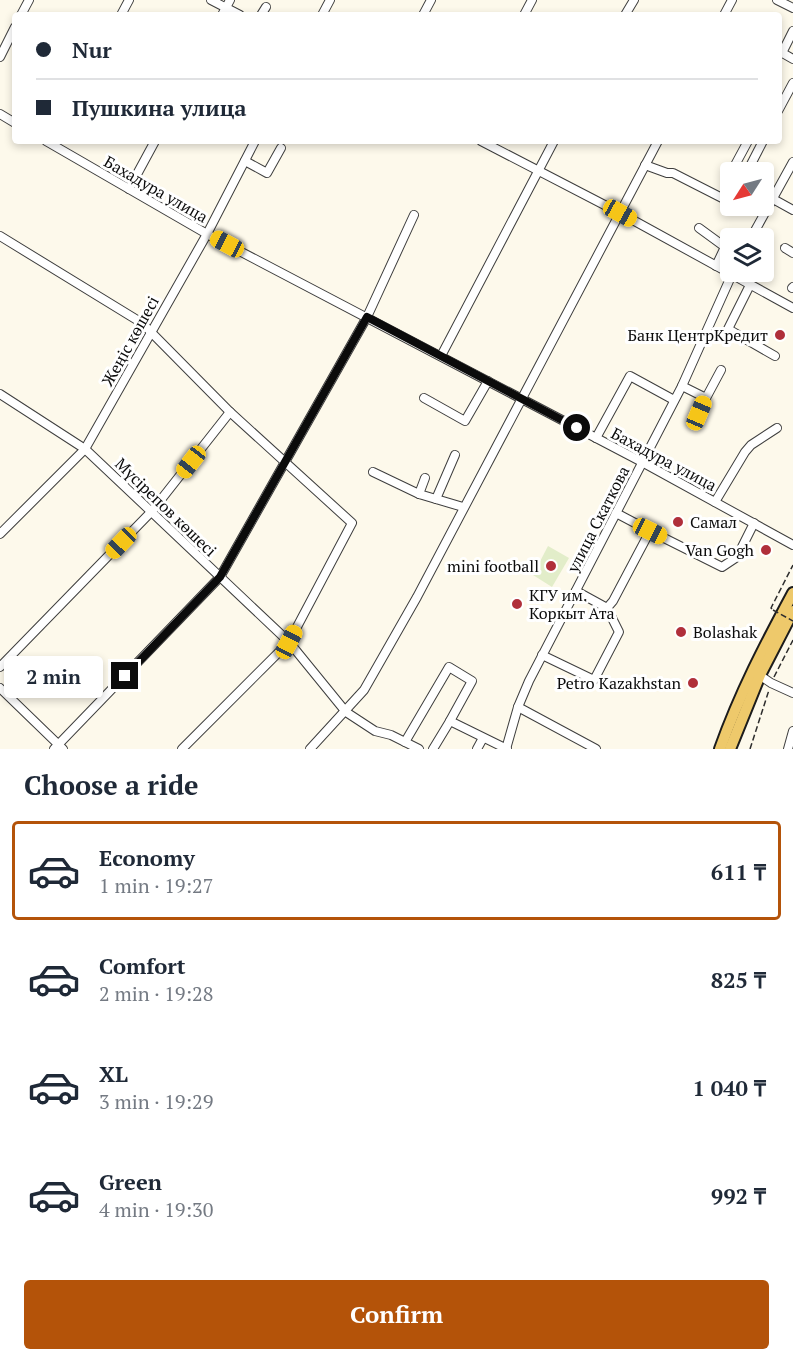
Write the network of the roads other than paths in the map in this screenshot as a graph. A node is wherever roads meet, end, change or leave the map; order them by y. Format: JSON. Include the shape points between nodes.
{"nodes":[{"id":1,"x":211,"y":0,"type":"edge"},
{"id":2,"x":777,"y":0,"type":"edge"},
{"id":3,"x":266,"y":7,"type":"dead end"},
{"id":4,"x":226,"y":8,"type":"edge"},
{"id":5,"x":793,"y":8,"type":"edge"},
{"id":6,"x":263,"y":12,"type":"edge"},
{"id":7,"x":793,"y":31,"type":"edge"},
{"id":8,"x":12,"y":33,"type":"edge"},
{"id":9,"x":782,"y":49,"type":"edge"},
{"id":10,"x":0,"y":57,"type":"edge"},
{"id":11,"x":793,"y":83,"type":"edge"},
{"id":12,"x":782,"y":104,"type":"edge"},
{"id":13,"x":54,"y":144,"type":"edge"},
{"id":14,"x":153,"y":144,"type":"edge"},
{"id":15,"x":254,"y":144,"type":"edge"},
{"id":16,"x":488,"y":144,"type":"edge"},
{"id":17,"x":552,"y":144,"type":"edge"},
{"id":18,"x":656,"y":144,"type":"edge"},
{"id":19,"x":746,"y":144,"type":"edge"},
{"id":20,"x":762,"y":144,"type":"edge"},
{"id":21,"x":281,"y":148,"type":"dead end"},
{"id":22,"x":245,"y":161,"type":"junction"},
{"id":23,"x":737,"y":162,"type":"edge"},
{"id":24,"x":752,"y":162,"type":"edge"},
{"id":25,"x":793,"y":162,"type":"edge"},
{"id":26,"x":645,"y":165,"type":"junction"},
{"id":27,"x":538,"y":170,"type":"junction"},
{"id":28,"x":129,"y":189,"type":"junction"},
{"id":29,"x":774,"y":196,"type":"edge"},
{"id":30,"x":720,"y":198,"type":"edge"},
{"id":31,"x":774,"y":201,"type":"edge"},
{"id":32,"x":793,"y":210,"type":"edge"},
{"id":33,"x":620,"y":213,"type":"junction"},
{"id":34,"x":414,"y":215,"type":"dead end"},
{"id":35,"x":699,"y":228,"type":"dead end"},
{"id":36,"x":207,"y":234,"type":"junction"},
{"id":37,"x":0,"y":236,"type":"edge"},
{"id":38,"x":785,"y":248,"type":"dead end"},
{"id":39,"x":793,"y":253,"type":"edge"},
{"id":40,"x":716,"y":266,"type":"junction"},
{"id":41,"x":720,"y":268,"type":"edge"},
{"id":42,"x":728,"y":282,"type":"edge"},
{"id":43,"x":746,"y":282,"type":"edge"},
{"id":44,"x":750,"y":285,"type":"junction"},
{"id":45,"x":793,"y":308,"type":"edge"},
{"id":46,"x":367,"y":317,"type":"junction"},
{"id":47,"x":150,"y":333,"type":"junction"},
{"id":48,"x":441,"y":356,"type":"junction"},
{"id":49,"x":776,"y":356,"type":"dead end"},
{"id":50,"x":721,"y":370,"type":"dead end"},
{"id":51,"x":488,"y":381,"type":"junction"},
{"id":52,"x":682,"y":386,"type":"junction"},
{"id":53,"x":0,"y":394,"type":"edge"},
{"id":54,"x":424,"y":398,"type":"dead end"},
{"id":55,"x":706,"y":398,"type":"junction"},
{"id":56,"x":522,"y":399,"type":"junction"},
{"id":57,"x":674,"y":400,"type":"junction"},
{"id":58,"x":230,"y":412,"type":"junction"},
{"id":59,"x":699,"y":413,"type":"dead end"},
{"id":60,"x":777,"y":428,"type":"dead end"},
{"id":61,"x":596,"y":438,"type":"junction"},
{"id":62,"x":85,"y":449,"type":"junction"},
{"id":63,"x":455,"y":455,"type":"dead end"},
{"id":64,"x":285,"y":462,"type":"junction"},
{"id":65,"x":642,"y":462,"type":"junction"},
{"id":66,"x":373,"y":472,"type":"dead end"},
{"id":67,"x":425,"y":478,"type":"dead end"},
{"id":68,"x":419,"y":494,"type":"junction"},
{"id":69,"x":436,"y":499,"type":"junction"},
{"id":70,"x":715,"y":502,"type":"junction"},
{"id":71,"x":463,"y":507,"type":"junction"},
{"id":72,"x":152,"y":511,"type":"junction"},
{"id":73,"x":616,"y":513,"type":"junction"},
{"id":74,"x":754,"y":524,"type":"junction"},
{"id":75,"x":650,"y":531,"type":"junction"},
{"id":76,"x":1,"y":532,"type":"edge"},
{"id":77,"x":793,"y":545,"type":"edge"},
{"id":78,"x":220,"y":577,"type":"junction"},
{"id":79,"x":576,"y":591,"type":"junction"},
{"id":80,"x":793,"y":593,"type":"edge"},
{"id":81,"x":607,"y":608,"type":"junction"},
{"id":82,"x":793,"y":611,"type":"edge"},
{"id":83,"x":289,"y":642,"type":"junction"},
{"id":84,"x":542,"y":655,"type":"junction"},
{"id":85,"x":0,"y":667,"type":"edge"},
{"id":86,"x":756,"y":673,"type":"junction"},
{"id":87,"x":0,"y":688,"type":"edge"},
{"id":88,"x":793,"y":693,"type":"edge"},
{"id":89,"x":518,"y":707,"type":"junction"},
{"id":90,"x":346,"y":712,"type":"junction"},
{"id":91,"x":450,"y":722,"type":"junction"},
{"id":92,"x":793,"y":732,"type":"edge"},
{"id":93,"x":483,"y":738,"type":"junction"},
{"id":94,"x":405,"y":742,"type":"junction"},
{"id":95,"x":58,"y":747,"type":"edge"},
{"id":96,"x":182,"y":749,"type":"edge"},
{"id":97,"x":310,"y":749,"type":"edge"},
{"id":98,"x":419,"y":749,"type":"edge"},
{"id":99,"x":433,"y":749,"type":"edge"},
{"id":100,"x":477,"y":749,"type":"edge"},
{"id":101,"x":507,"y":749,"type":"edge"},
{"id":102,"x":596,"y":749,"type":"edge"},
{"id":103,"x":720,"y":749,"type":"edge"},
{"id":104,"x":730,"y":749,"type":"edge"},
{"id":105,"x":788,"y":749,"type":"edge"}],
"edges":[{"from":1,"to":4,"type":"street"},
{"from":2,"to":5,"type":"street"},
{"from":3,"to":6,"type":"street"},
{"from":7,"to":9,"type":"street"},
{"from":8,"to":10,"type":"street"},
{"from":11,"to":12,"type":"street"},
{"from":13,"to":28,"type":"street","name":"Бахадура улица"},
{"from":14,"to":28,"type":"street"},
{"from":15,"to":22,"type":"street","name":"Жеңіс көшесі"},
{"from":16,"to":27,"type":"street"},
{"from":17,"to":27,"type":"street"},
{"from":18,"to":26,"type":"street"},
{"from":19,"to":23,"type":"street"},
{"from":20,"to":24,"type":"street"},
{"from":21,"to":22,"type":"street","via":[[267,173]]},
{"from":22,"to":36,"type":"street","name":"Жеңіс көшесі"},
{"from":25,"to":29,"type":"street"},
{"from":26,"to":30,"type":"street","via":[[673,173]]},
{"from":26,"to":33,"type":"street"},
{"from":27,"to":33,"type":"street"},
{"from":27,"to":48,"type":"street"},
{"from":28,"to":36,"type":"street","name":"Бахадура улица"},
{"from":31,"to":32,"type":"street"},
{"from":33,"to":40,"type":"street"},
{"from":33,"to":56,"type":"street"},
{"from":34,"to":46,"type":"street"},
{"from":35,"to":40,"type":"street","via":[[725,247]]},
{"from":36,"to":46,"type":"street","name":"Бахадура улица"},
{"from":36,"to":47,"type":"street","name":"Жеңіс көшесі"},
{"from":37,"to":47,"type":"street","via":[[142,323]]},
{"from":38,"to":39,"type":"street"},
{"from":40,"to":41,"type":"street"},
{"from":42,"to":52,"type":"street","name":"улица Скаткова"},
{"from":43,"to":44,"type":"street"},
{"from":44,"to":45,"type":"street"},
{"from":44,"to":49,"type":"street","via":[[728,329]]},
{"from":46,"to":48,"type":"street","name":"Бахадура улица"},
{"from":46,"to":64,"type":"street"},
{"from":47,"to":58,"type":"street"},
{"from":47,"to":62,"type":"street","name":"Жеңіс көшесі"},
{"from":48,"to":51,"type":"street","name":"Бахадура улица"},
{"from":50,"to":55,"type":"street"},
{"from":51,"to":54,"type":"street","via":[[465,421]]},
{"from":51,"to":56,"type":"street","name":"Бахадура улица"},
{"from":52,"to":55,"type":"street"},
{"from":52,"to":57,"type":"street","name":"улица Скаткова"},
{"from":53,"to":62,"type":"street","name":"Мүсірепов көшесі"},
{"from":55,"to":59,"type":"street"},
{"from":56,"to":61,"type":"street","name":"Бахадура улица"},
{"from":56,"to":71,"type":"street"},
{"from":57,"to":61,"type":"street","via":[[630,376]]},
{"from":57,"to":65,"type":"street","name":"улица Скаткова"},
{"from":58,"to":64,"type":"street"},
{"from":58,"to":72,"type":"street"},
{"from":60,"to":70,"type":"street","via":[[751,445]]},
{"from":61,"to":65,"type":"street","name":"Бахадура улица"},
{"from":62,"to":72,"type":"street","name":"Мүсірепов көшесі"},
{"from":62,"to":76,"type":"street","name":"Жеңіс көшесі"},
{"from":63,"to":69,"type":"street"},
{"from":64,"to":78,"type":"street"},
{"from":64,"to":83,"type":"street","via":[[352,523]]},
{"from":65,"to":70,"type":"street","name":"Бахадура улица"},
{"from":65,"to":73,"type":"street","name":"улица Скаткова"},
{"from":66,"to":68,"type":"street"},
{"from":67,"to":68,"type":"street"},
{"from":68,"to":69,"type":"street"},
{"from":69,"to":71,"type":"street"},
{"from":70,"to":74,"type":"street","name":"Бахадура улица"},
{"from":71,"to":90,"type":"street","via":[[364,690]]},
{"from":72,"to":78,"type":"street","name":"Мүсірепов көшесі"},
{"from":72,"to":85,"type":"street"},
{"from":73,"to":75,"type":"street"},
{"from":73,"to":79,"type":"street","name":"улица Скаткова"},
{"from":74,"to":75,"type":"street","via":[[737,557],[722,567]]},
{"from":74,"to":77,"type":"street","name":"Бахадура улица"},
{"from":75,"to":81,"type":"street","via":[[614,602]]},
{"from":78,"to":83,"type":"street","name":"Мүсірепов көшесі"},
{"from":78,"to":95,"type":"street"},
{"from":79,"to":81,"type":"street"},
{"from":79,"to":84,"type":"street","name":"улица Скаткова"},
{"from":80,"to":86,"type":"main road"},
{"from":81,"to":84,"type":"street","via":[[619,632],[594,680]]},
{"from":82,"to":86,"type":"main road"},
{"from":83,"to":90,"type":"street","name":"Мүсірепов көшесі"},
{"from":83,"to":96,"type":"street"},
{"from":84,"to":89,"type":"street","name":"улица Скаткова"},
{"from":86,"to":88,"type":"street"},
{"from":86,"to":103,"type":"main road","via":[[737,704]]},
{"from":86,"to":104,"type":"main road"},
{"from":87,"to":95,"type":"street"},
{"from":89,"to":101,"type":"street","name":"улица Скаткова"},
{"from":89,"to":102,"type":"street"},
{"from":90,"to":94,"type":"street","name":"Мүсірепов көшесі"},
{"from":90,"to":97,"type":"street"},
{"from":91,"to":93,"type":"street"},
{"from":91,"to":94,"type":"street","via":[[472,681],[449,667]]},
{"from":91,"to":99,"type":"street"},
{"from":92,"to":105,"type":"street"},
{"from":93,"to":100,"type":"street"},
{"from":93,"to":101,"type":"street"},
{"from":94,"to":98,"type":"street","name":"Мүсірепов көшесі"}]}
